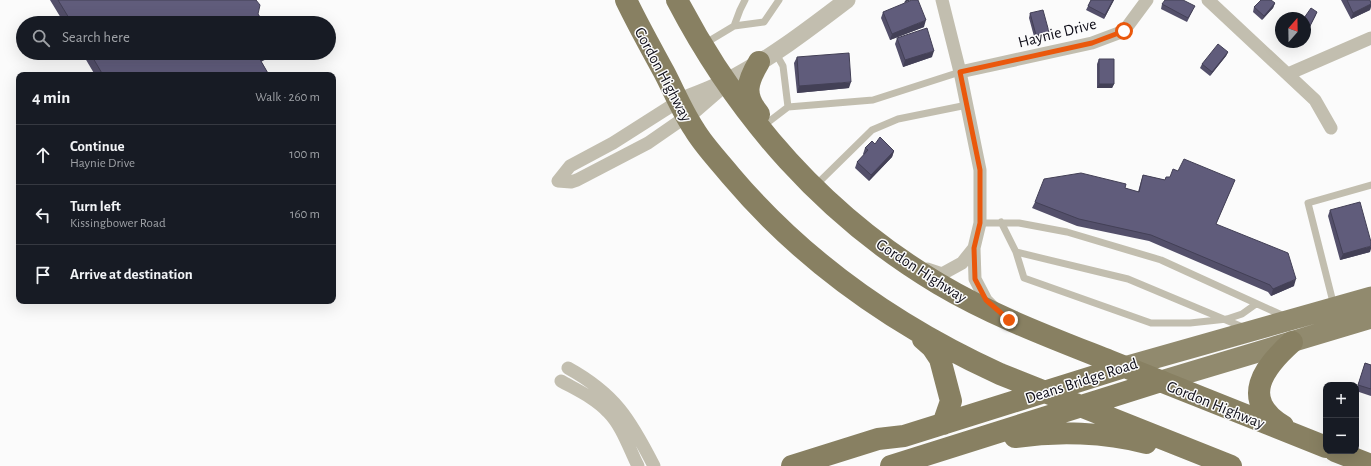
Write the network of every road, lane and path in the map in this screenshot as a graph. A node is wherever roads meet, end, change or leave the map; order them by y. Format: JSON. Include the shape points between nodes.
{"nodes":[{"id":1,"x":626,"y":0,"type":"edge"},
{"id":2,"x":677,"y":0,"type":"edge"},
{"id":3,"x":745,"y":0,"type":"edge"},
{"id":4,"x":778,"y":0,"type":"edge"},
{"id":5,"x":847,"y":0,"type":"edge"},
{"id":6,"x":942,"y":0,"type":"edge"},
{"id":7,"x":1147,"y":0,"type":"edge"},
{"id":8,"x":1208,"y":0,"type":"edge"},
{"id":9,"x":734,"y":26,"type":"junction"},
{"id":10,"x":1371,"y":38,"type":"edge"},
{"id":11,"x":702,"y":45,"type":"junction"},
{"id":12,"x":767,"y":56,"type":"junction"},
{"id":13,"x":960,"y":72,"type":"junction"},
{"id":14,"x":1288,"y":74,"type":"junction"},
{"id":15,"x":726,"y":82,"type":"junction"},
{"id":16,"x":967,"y":105,"type":"junction"},
{"id":17,"x":788,"y":108,"type":"junction"},
{"id":18,"x":683,"y":109,"type":"junction"},
{"id":19,"x":767,"y":124,"type":"junction"},
{"id":20,"x":1331,"y":128,"type":"dead end"},
{"id":21,"x":1371,"y":184,"type":"edge"},
{"id":22,"x":813,"y":188,"type":"junction"},
{"id":23,"x":1001,"y":222,"type":"junction"},
{"id":24,"x":980,"y":223,"type":"junction"},
{"id":25,"x":974,"y":248,"type":"junction"},
{"id":26,"x":1016,"y":252,"type":"junction"},
{"id":27,"x":906,"y":262,"type":"junction"},
{"id":28,"x":1371,"y":297,"type":"edge"},
{"id":29,"x":1256,"y":304,"type":"junction"},
{"id":30,"x":1334,"y":307,"type":"junction"},
{"id":31,"x":1371,"y":318,"type":"edge"},
{"id":32,"x":1227,"y":319,"type":"junction"},
{"id":33,"x":1290,"y":319,"type":"junction"},
{"id":34,"x":1009,"y":320,"type":"junction"},
{"id":35,"x":912,"y":328,"type":"junction"},
{"id":36,"x":1250,"y":330,"type":"junction"},
{"id":37,"x":1292,"y":342,"type":"junction"},
{"id":38,"x":1124,"y":367,"type":"junction"},
{"id":39,"x":568,"y":368,"type":"dead end"},
{"id":40,"x":561,"y":381,"type":"dead end"},
{"id":41,"x":1161,"y":381,"type":"junction"},
{"id":42,"x":1045,"y":392,"type":"junction"},
{"id":43,"x":1082,"y":407,"type":"junction"},
{"id":44,"x":943,"y":424,"type":"junction"},
{"id":45,"x":1301,"y":438,"type":"junction"},
{"id":46,"x":960,"y":444,"type":"junction"},
{"id":47,"x":1323,"y":447,"type":"edge"},
{"id":48,"x":1343,"y":454,"type":"edge"},
{"id":49,"x":797,"y":465,"type":"edge"},
{"id":50,"x":1371,"y":465,"type":"edge"},
{"id":51,"x":638,"y":466,"type":"edge"},
{"id":52,"x":654,"y":466,"type":"edge"},
{"id":53,"x":891,"y":466,"type":"edge"},
{"id":54,"x":1230,"y":466,"type":"edge"}],
"edges":[{"from":1,"to":18,"type":"highway","name":"Gordon Highway"},
{"from":2,"to":11,"type":"highway","name":"Gordon Highway"},
{"from":3,"to":9,"type":"lane"},
{"from":4,"to":9,"type":"lane","via":[[764,22]]},
{"from":5,"to":12,"type":"street"},
{"from":6,"to":13,"type":"street"},
{"from":7,"to":13,"type":"street","name":"Haynie Drive","via":[[1124,31],[1099,41]]},
{"from":8,"to":14,"type":"street"},
{"from":9,"to":11,"type":"lane"},
{"from":10,"to":14,"type":"street"},
{"from":11,"to":15,"type":"highway","name":"Gordon Highway"},
{"from":12,"to":15,"type":"street"},
{"from":12,"to":17,"type":"lane","via":[[783,66]]},
{"from":12,"to":19,"type":"highway","via":[[749,78],[749,94],[754,108]]},
{"from":13,"to":16,"type":"street"},
{"from":13,"to":17,"type":"lane","via":[[873,100]]},
{"from":14,"to":20,"type":"street","via":[[1315,100]]},
{"from":15,"to":18,"type":"street"},
{"from":15,"to":22,"type":"highway","name":"Gordon Highway","via":[[760,129]]},
{"from":16,"to":22,"type":"lane","via":[[898,119],[872,130]]},
{"from":16,"to":24,"type":"street","via":[[980,170]]},
{"from":17,"to":19,"type":"lane"},
{"from":18,"to":18,"type":"street","via":[[648,143],[577,180],[558,181],[570,166]]},
{"from":18,"to":35,"type":"highway","name":"Gordon Highway","via":[[694,129],[719,162],[772,220],[847,284]]},
{"from":19,"to":22,"type":"highway"},
{"from":21,"to":30,"type":"lane","via":[[1308,203]]},
{"from":22,"to":27,"type":"highway","name":"Gordon Highway"},
{"from":23,"to":24,"type":"lane"},
{"from":23,"to":26,"type":"lane"},
{"from":23,"to":29,"type":"lane","via":[[1019,222],[1067,232],[1161,260]]},
{"from":24,"to":25,"type":"street"},
{"from":25,"to":27,"type":"street","via":[[962,263],[942,274]]},
{"from":25,"to":34,"type":"street","via":[[975,279],[986,300]]},
{"from":26,"to":32,"type":"lane","via":[[1128,279]]},
{"from":26,"to":32,"type":"lane","via":[[1024,278],[1150,323],[1190,323]]},
{"from":27,"to":34,"type":"highway","name":"Gordon Highway","via":[[956,294]]},
{"from":28,"to":30,"type":"main road","name":"Deans Bridge Road"},
{"from":29,"to":32,"type":"lane","via":[[1242,314]]},
{"from":29,"to":33,"type":"lane"},
{"from":30,"to":33,"type":"main road","name":"Deans Bridge Road"},
{"from":31,"to":37,"type":"main road","name":"Deans Bridge Road"},
{"from":32,"to":36,"type":"lane"},
{"from":33,"to":36,"type":"main road","name":"Deans Bridge Road"},
{"from":34,"to":38,"type":"highway","name":"Gordon Highway"},
{"from":35,"to":42,"type":"highway","name":"Gordon Highway","via":[[963,357]]},
{"from":35,"to":44,"type":"highway","via":[[932,347],[940,359],[951,401]]},
{"from":36,"to":38,"type":"main road","name":"Deans Bridge Road"},
{"from":37,"to":41,"type":"main road","name":"Deans Bridge Road"},
{"from":37,"to":45,"type":"highway","via":[[1265,371],[1260,396],[1266,414]]},
{"from":38,"to":41,"type":"highway","name":"Gordon Highway"},
{"from":38,"to":42,"type":"highway","name":"Deans Bridge Road"},
{"from":39,"to":52,"type":"street","via":[[614,401],[636,432]]},
{"from":40,"to":51,"type":"street","via":[[608,412],[627,442]]},
{"from":41,"to":43,"type":"highway","name":"Deans Bridge Road"},
{"from":41,"to":45,"type":"highway","name":"Gordon Highway"},
{"from":42,"to":43,"type":"highway","name":"Gordon Highway"},
{"from":42,"to":44,"type":"highway","name":"Deans Bridge Road"},
{"from":43,"to":46,"type":"highway","name":"Deans Bridge Road"},
{"from":43,"to":54,"type":"highway","name":"Gordon Highway"},
{"from":44,"to":49,"type":"highway","name":"Deans Bridge Road","via":[[904,436],[878,439]]},
{"from":45,"to":47,"type":"highway","name":"Gordon Highway"},
{"from":46,"to":53,"type":"highway","name":"Deans Bridge Road"},
{"from":46,"to":54,"type":"highway","via":[[1047,434],[1104,436],[1130,439]]},
{"from":48,"to":50,"type":"highway"}]}
